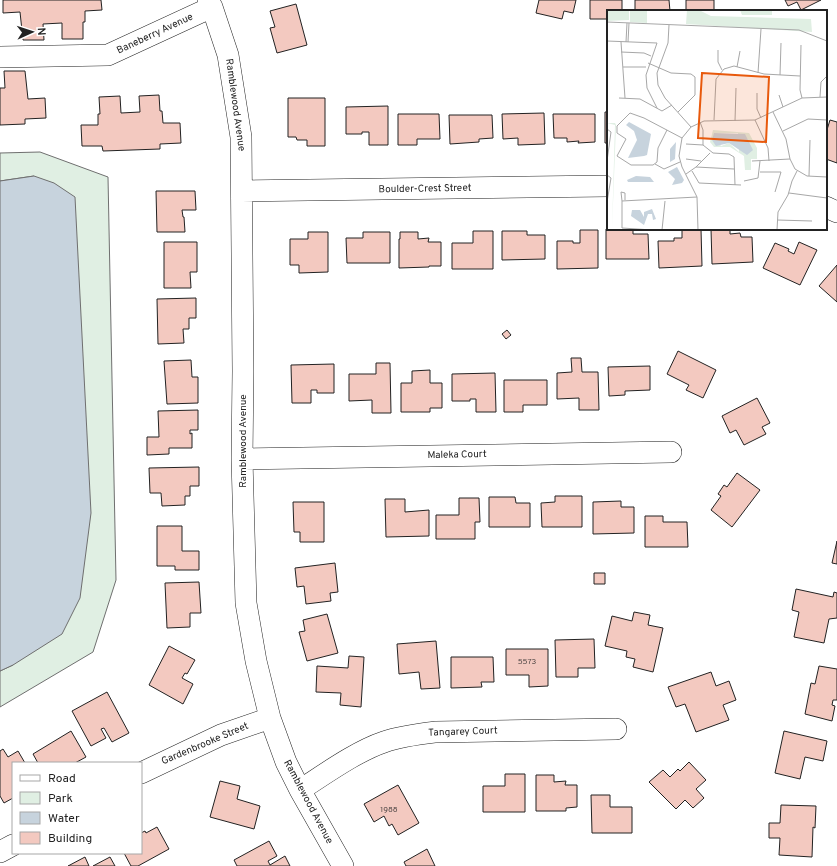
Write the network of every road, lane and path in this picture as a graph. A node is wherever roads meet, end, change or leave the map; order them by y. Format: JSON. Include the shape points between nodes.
{"nodes":[{"id":1,"x":210,"y":4,"type":"edge"},
{"id":2,"x":0,"y":57,"type":"edge"},
{"id":3,"x":607,"y":186,"type":"edge"},
{"id":4,"x":242,"y":191,"type":"junction"},
{"id":5,"x":827,"y":207,"type":"edge"},
{"id":6,"x":837,"y":212,"type":"edge"},
{"id":7,"x":671,"y":452,"type":"dead end"},
{"id":8,"x":242,"y":459,"type":"junction"},
{"id":9,"x":270,"y":718,"type":"junction"},
{"id":10,"x":616,"y":729,"type":"dead end"},
{"id":11,"x":142,"y":773,"type":"edge"},
{"id":12,"x":300,"y":790,"type":"junction"},
{"id":13,"x":12,"y":846,"type":"edge"},
{"id":14,"x":0,"y":852,"type":"edge"},
{"id":15,"x":343,"y":866,"type":"edge"}],
"edges":[{"from":1,"to":2,"type":"street","name":"Baneberry Avenue","via":[[108,55]]},
{"from":1,"to":4,"type":"street","name":"Ramblewood Avenue","via":[[228,55],[241,137]]},
{"from":3,"to":4,"type":"street","name":"Boulder-Crest Street"},
{"from":4,"to":8,"type":"street","name":"Ramblewood Avenue"},
{"from":5,"to":6,"type":"street"},
{"from":7,"to":8,"type":"street","name":"Maleka Court"},
{"from":8,"to":9,"type":"street","name":"Ramblewood Avenue","via":[[246,602]]},
{"from":9,"to":11,"type":"street","name":"Gardenbrooke Street","via":[[221,735]]},
{"from":9,"to":12,"type":"street","name":"Ramblewood Avenue","via":[[286,762]]},
{"from":10,"to":12,"type":"street","name":"Tangarey Court","via":[[436,732],[412,735],[377,745]]},
{"from":12,"to":15,"type":"street","name":"Ramblewood Avenue"},
{"from":13,"to":14,"type":"street"}]}
